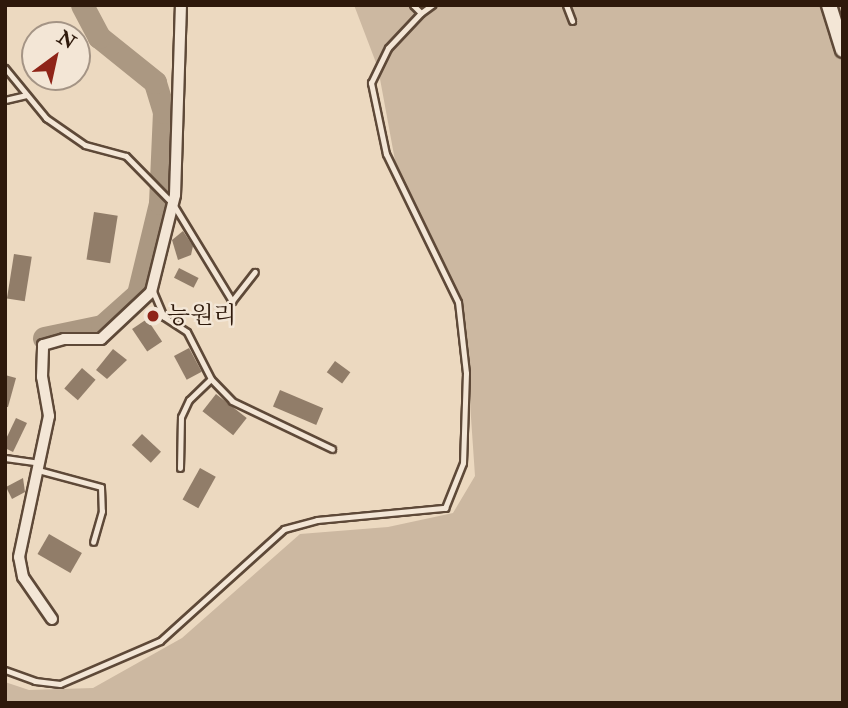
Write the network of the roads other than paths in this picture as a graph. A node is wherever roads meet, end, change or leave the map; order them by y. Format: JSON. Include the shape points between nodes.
{"nodes":[{"id":1,"x":181,"y":5,"type":"edge"},
{"id":2,"x":414,"y":5,"type":"edge"},
{"id":3,"x":432,"y":5,"type":"edge"},
{"id":4,"x":566,"y":5,"type":"edge"},
{"id":5,"x":829,"y":5,"type":"edge"},
{"id":6,"x":421,"y":13,"type":"junction"},
{"id":7,"x":572,"y":21,"type":"dead end"},
{"id":8,"x":843,"y":50,"type":"edge"},
{"id":9,"x":5,"y":68,"type":"edge"},
{"id":10,"x":26,"y":95,"type":"junction"},
{"id":11,"x":5,"y":100,"type":"edge"},
{"id":12,"x":173,"y":204,"type":"junction"},
{"id":13,"x":254,"y":272,"type":"dead end"},
{"id":14,"x":152,"y":289,"type":"junction"},
{"id":15,"x":211,"y":379,"type":"junction"},
{"id":16,"x":332,"y":449,"type":"dead end"},
{"id":17,"x":5,"y":458,"type":"edge"},
{"id":18,"x":39,"y":466,"type":"junction"},
{"id":19,"x":180,"y":468,"type":"dead end"},
{"id":20,"x":93,"y":542,"type":"dead end"},
{"id":21,"x":52,"y":619,"type":"dead end"},
{"id":22,"x":5,"y":670,"type":"edge"}],
"edges":[{"from":1,"to":12,"type":"street"},
{"from":2,"to":6,"type":"lane"},
{"from":3,"to":6,"type":"lane"},
{"from":4,"to":7,"type":"lane"},
{"from":5,"to":8,"type":"street"},
{"from":6,"to":22,"type":"lane","via":[[388,48],[371,83],[386,154],[458,302],[466,373],[463,463],[445,508],[317,520],[284,529],[160,641],[60,684]]},
{"from":9,"to":10,"type":"lane"},
{"from":10,"to":11,"type":"lane"},
{"from":10,"to":12,"type":"lane","via":[[46,118],[85,145],[126,156]]},
{"from":12,"to":13,"type":"lane","via":[[232,301]]},
{"from":12,"to":14,"type":"street"},
{"from":14,"to":15,"type":"lane","via":[[164,317],[187,332]]},
{"from":14,"to":18,"type":"street","via":[[101,339],[64,339],[43,345],[42,377],[49,416]]},
{"from":15,"to":16,"type":"lane","via":[[232,401]]},
{"from":15,"to":19,"type":"lane","via":[[189,400],[181,417]]},
{"from":17,"to":18,"type":"lane"},
{"from":18,"to":20,"type":"lane","via":[[102,487],[102,511]]},
{"from":18,"to":21,"type":"street","via":[[19,557],[23,577]]}]}
